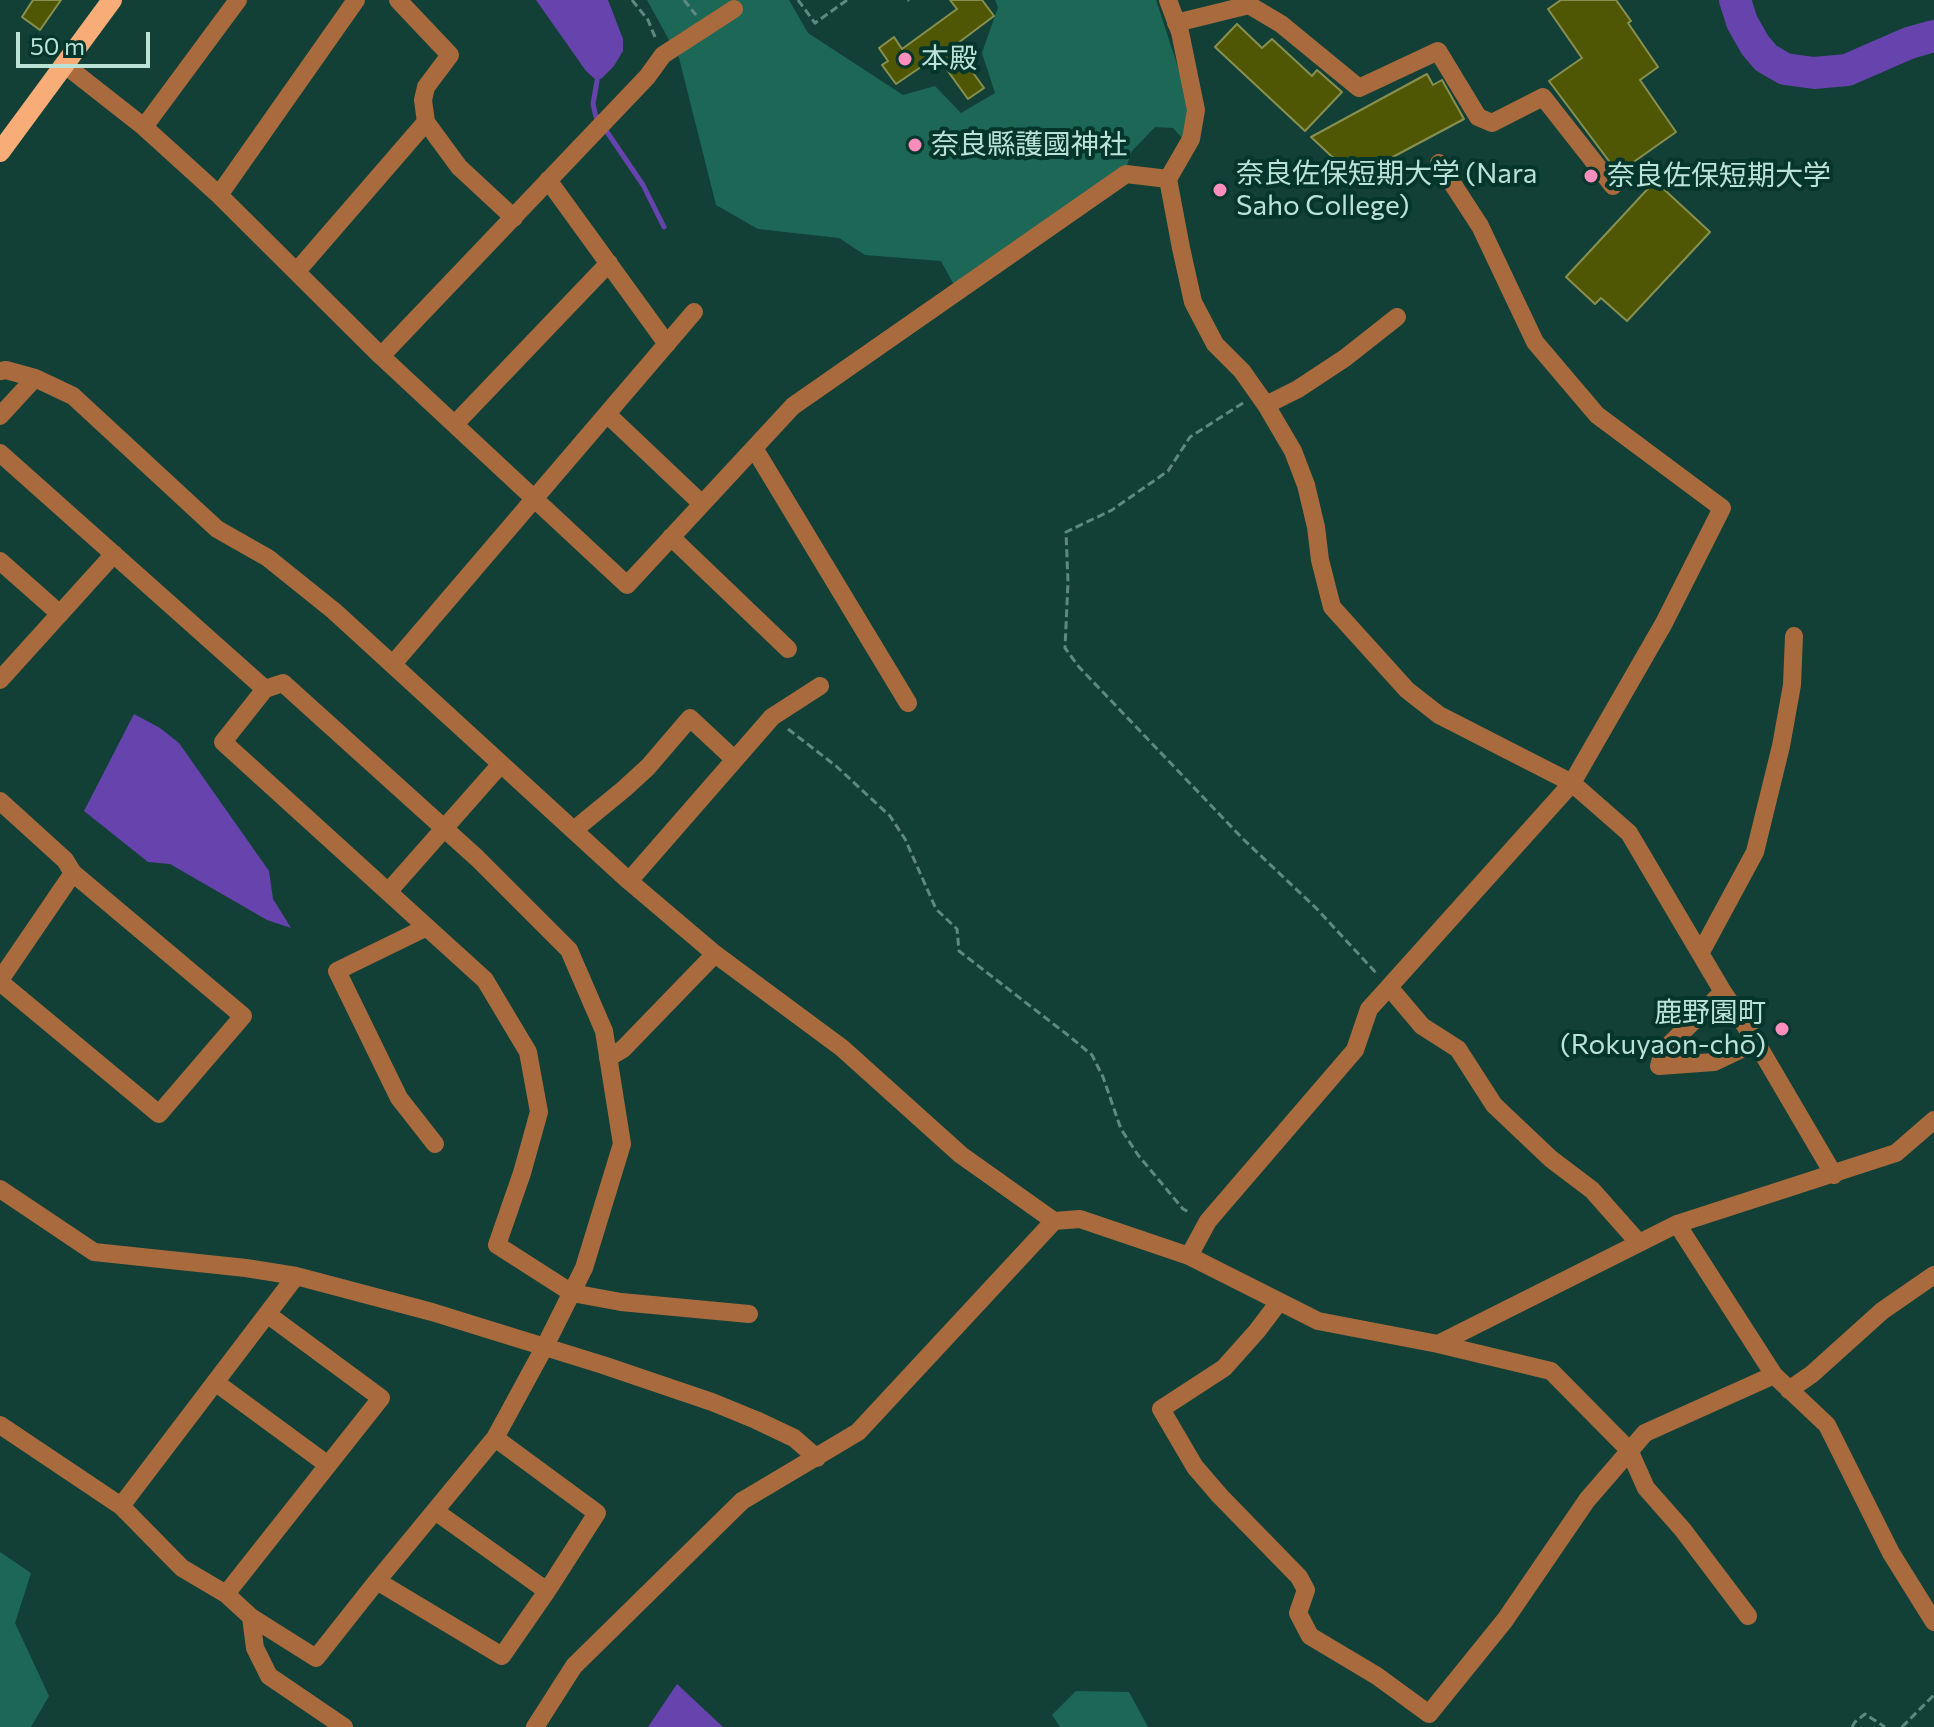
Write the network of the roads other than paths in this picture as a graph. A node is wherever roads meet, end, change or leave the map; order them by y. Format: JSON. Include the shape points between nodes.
{"nodes":[{"id":1,"x":112,"y":0,"type":"edge"},
{"id":2,"x":238,"y":0,"type":"edge"},
{"id":3,"x":356,"y":0,"type":"edge"},
{"id":4,"x":398,"y":0,"type":"edge"},
{"id":5,"x":1168,"y":0,"type":"edge"},
{"id":6,"x":1249,"y":2,"type":"edge"},
{"id":7,"x":734,"y":9,"type":"dead end"},
{"id":8,"x":1176,"y":23,"type":"junction"},
{"id":9,"x":65,"y":65,"type":"junction"},
{"id":10,"x":426,"y":122,"type":"junction"},
{"id":11,"x":144,"y":127,"type":"junction"},
{"id":12,"x":0,"y":152,"type":"edge"},
{"id":13,"x":1439,"y":163,"type":"dead end"},
{"id":14,"x":1168,"y":179,"type":"junction"},
{"id":15,"x":548,"y":180,"type":"junction"},
{"id":16,"x":1613,"y":186,"type":"dead end"},
{"id":17,"x":219,"y":195,"type":"junction"},
{"id":18,"x":514,"y":218,"type":"junction"},
{"id":19,"x":609,"y":263,"type":"junction"},
{"id":20,"x":297,"y":271,"type":"junction"},
{"id":21,"x":694,"y":312,"type":"dead end"},
{"id":22,"x":1397,"y":317,"type":"dead end"},
{"id":23,"x":667,"y":344,"type":"junction"},
{"id":24,"x":381,"y":356,"type":"junction"},
{"id":25,"x":0,"y":371,"type":"edge"},
{"id":26,"x":35,"y":378,"type":"junction"},
{"id":27,"x":1262,"y":399,"type":"junction"},
{"id":28,"x":607,"y":414,"type":"junction"},
{"id":29,"x":0,"y":416,"type":"edge"},
{"id":30,"x":455,"y":424,"type":"junction"},
{"id":31,"x":754,"y":448,"type":"junction"},
{"id":32,"x":0,"y":453,"type":"edge"},
{"id":33,"x":535,"y":498,"type":"junction"},
{"id":34,"x":702,"y":504,"type":"junction"},
{"id":35,"x":671,"y":537,"type":"junction"},
{"id":36,"x":114,"y":554,"type":"junction"},
{"id":37,"x":0,"y":561,"type":"edge"},
{"id":38,"x":60,"y":614,"type":"junction"},
{"id":39,"x":1794,"y":636,"type":"dead end"},
{"id":40,"x":788,"y":649,"type":"dead end"},
{"id":41,"x":393,"y":664,"type":"junction"},
{"id":42,"x":2,"y":674,"type":"edge"},
{"id":43,"x":820,"y":686,"type":"dead end"},
{"id":44,"x":265,"y":689,"type":"junction"},
{"id":45,"x":908,"y":703,"type":"dead end"},
{"id":46,"x":734,"y":759,"type":"junction"},
{"id":47,"x":501,"y":764,"type":"junction"},
{"id":48,"x":1572,"y":783,"type":"junction"},
{"id":49,"x":0,"y":801,"type":"edge"},
{"id":50,"x":444,"y":828,"type":"junction"},
{"id":51,"x":574,"y":830,"type":"junction"},
{"id":52,"x":73,"y":873,"type":"junction"},
{"id":53,"x":629,"y":881,"type":"junction"},
{"id":54,"x":388,"y":892,"type":"junction"},
{"id":55,"x":427,"y":927,"type":"junction"},
{"id":56,"x":1701,"y":952,"type":"junction"},
{"id":57,"x":715,"y":954,"type":"junction"},
{"id":58,"x":0,"y":981,"type":"edge"},
{"id":59,"x":1389,"y":987,"type":"junction"},
{"id":60,"x":1723,"y":992,"type":"junction"},
{"id":61,"x":1756,"y":1042,"type":"junction"},
{"id":62,"x":608,"y":1058,"type":"junction"},
{"id":63,"x":1931,"y":1131,"type":"edge"},
{"id":64,"x":435,"y":1144,"type":"dead end"},
{"id":65,"x":1834,"y":1175,"type":"junction"},
{"id":66,"x":0,"y":1189,"type":"edge"},
{"id":67,"x":1054,"y":1221,"type":"junction"},
{"id":68,"x":1677,"y":1224,"type":"junction"},
{"id":69,"x":1639,"y":1243,"type":"junction"},
{"id":70,"x":1189,"y":1256,"type":"junction"},
{"id":71,"x":1934,"y":1275,"type":"edge"},
{"id":72,"x":296,"y":1276,"type":"junction"},
{"id":73,"x":572,"y":1293,"type":"junction"},
{"id":74,"x":1279,"y":1302,"type":"junction"},
{"id":75,"x":267,"y":1314,"type":"junction"},
{"id":76,"x":749,"y":1314,"type":"dead end"},
{"id":77,"x":1438,"y":1344,"type":"junction"},
{"id":78,"x":544,"y":1348,"type":"junction"},
{"id":79,"x":1774,"y":1375,"type":"junction"},
{"id":80,"x":215,"y":1382,"type":"junction"},
{"id":81,"x":1789,"y":1390,"type":"junction"},
{"id":82,"x":0,"y":1425,"type":"edge"},
{"id":83,"x":495,"y":1438,"type":"junction"},
{"id":84,"x":1629,"y":1450,"type":"junction"},
{"id":85,"x":817,"y":1458,"type":"junction"},
{"id":86,"x":328,"y":1465,"type":"junction"},
{"id":87,"x":121,"y":1506,"type":"junction"},
{"id":88,"x":435,"y":1511,"type":"junction"},
{"id":89,"x":377,"y":1581,"type":"junction"},
{"id":90,"x":547,"y":1591,"type":"junction"},
{"id":91,"x":226,"y":1594,"type":"junction"},
{"id":92,"x":1748,"y":1616,"type":"dead end"},
{"id":93,"x":251,"y":1617,"type":"junction"},
{"id":94,"x":1934,"y":1622,"type":"edge"},
{"id":95,"x":344,"y":1727,"type":"edge"},
{"id":96,"x":535,"y":1727,"type":"edge"}],
"edges":[{"from":1,"to":9,"type":"main road"},
{"from":2,"to":11,"type":"street"},
{"from":3,"to":17,"type":"street"},
{"from":4,"to":10,"type":"street","via":[[450,55],[426,87]]},
{"from":5,"to":8,"type":"street"},
{"from":6,"to":8,"type":"street"},
{"from":6,"to":16,"type":"street","via":[[1359,88],[1438,51],[1485,121],[1492,123],[1543,97]]},
{"from":7,"to":15,"type":"street","via":[[663,55]]},
{"from":8,"to":14,"type":"street","via":[[1196,110],[1191,139]]},
{"from":9,"to":11,"type":"street"},
{"from":9,"to":12,"type":"main road"},
{"from":10,"to":18,"type":"street","via":[[459,167]]},
{"from":10,"to":20,"type":"street"},
{"from":11,"to":17,"type":"street"},
{"from":13,"to":48,"type":"street","via":[[1480,226],[1535,342],[1597,415],[1722,508],[1664,623]]},
{"from":14,"to":27,"type":"street","via":[[1193,302],[1215,344]]},
{"from":14,"to":31,"type":"street","via":[[1126,174],[793,406]]},
{"from":15,"to":18,"type":"street"},
{"from":15,"to":19,"type":"street"},
{"from":17,"to":20,"type":"street"},
{"from":18,"to":24,"type":"street"},
{"from":19,"to":23,"type":"street"},
{"from":19,"to":30,"type":"street"},
{"from":20,"to":24,"type":"street"},
{"from":21,"to":23,"type":"street"},
{"from":22,"to":27,"type":"street","via":[[1298,389]]},
{"from":23,"to":28,"type":"street"},
{"from":24,"to":30,"type":"street"},
{"from":25,"to":26,"type":"street"},
{"from":26,"to":29,"type":"street"},
{"from":26,"to":41,"type":"street","via":[[73,396],[217,529],[268,558]]},
{"from":27,"to":48,"type":"street","via":[[1306,485],[1332,607],[1407,690],[1439,715]]},
{"from":28,"to":33,"type":"street"},
{"from":28,"to":34,"type":"street"},
{"from":30,"to":33,"type":"street"},
{"from":31,"to":34,"type":"street"},
{"from":31,"to":45,"type":"street"},
{"from":32,"to":36,"type":"street"},
{"from":33,"to":35,"type":"street","via":[[627,585]]},
{"from":33,"to":41,"type":"street"},
{"from":34,"to":35,"type":"street"},
{"from":35,"to":40,"type":"street"},
{"from":36,"to":38,"type":"street"},
{"from":36,"to":44,"type":"street"},
{"from":37,"to":38,"type":"street"},
{"from":38,"to":42,"type":"street"},
{"from":39,"to":56,"type":"street","via":[[1784,731],[1755,852]]},
{"from":41,"to":47,"type":"street"},
{"from":43,"to":46,"type":"street","via":[[772,717]]},
{"from":44,"to":50,"type":"street","via":[[283,683]]},
{"from":44,"to":54,"type":"street","via":[[223,742]]},
{"from":46,"to":51,"type":"street","via":[[690,718],[648,767]]},
{"from":46,"to":53,"type":"street"},
{"from":47,"to":50,"type":"street"},
{"from":47,"to":51,"type":"street"},
{"from":48,"to":56,"type":"street","via":[[1629,833]]},
{"from":48,"to":59,"type":"street"},
{"from":49,"to":52,"type":"street"},
{"from":50,"to":54,"type":"street"},
{"from":50,"to":62,"type":"street","via":[[569,950],[604,1031]]},
{"from":51,"to":53,"type":"street"},
{"from":52,"to":58,"type":"street"},
{"from":52,"to":58,"type":"street","via":[[243,1016],[159,1114]]},
{"from":53,"to":57,"type":"street"},
{"from":54,"to":55,"type":"street"},
{"from":55,"to":64,"type":"street","via":[[337,971],[399,1098]]},
{"from":55,"to":73,"type":"street","via":[[485,980],[528,1052],[539,1112],[497,1245]]},
{"from":56,"to":60,"type":"street"},
{"from":57,"to":62,"type":"street","via":[[623,1049]]},
{"from":57,"to":67,"type":"street","via":[[842,1048],[961,1155]]},
{"from":59,"to":69,"type":"street","via":[[1422,1026],[1458,1049],[1494,1105],[1592,1190]]},
{"from":59,"to":70,"type":"street","via":[[1369,1009],[1355,1050],[1208,1221]]},
{"from":60,"to":61,"type":"street"},
{"from":60,"to":61,"type":"street","via":[[1663,1051],[1659,1066],[1714,1062]]},
{"from":61,"to":65,"type":"street"},
{"from":62,"to":73,"type":"street","via":[[622,1144]]},
{"from":63,"to":65,"type":"street","via":[[1896,1153]]},
{"from":65,"to":68,"type":"street"},
{"from":66,"to":72,"type":"street","via":[[94,1252]]},
{"from":67,"to":70,"type":"street","via":[[1080,1219]]},
{"from":67,"to":85,"type":"street","via":[[858,1432]]},
{"from":68,"to":69,"type":"street"},
{"from":68,"to":79,"type":"street"},
{"from":69,"to":77,"type":"street"},
{"from":70,"to":74,"type":"street"},
{"from":71,"to":81,"type":"street","via":[[1882,1311]]},
{"from":72,"to":75,"type":"street"},
{"from":72,"to":78,"type":"street"},
{"from":73,"to":76,"type":"street"},
{"from":73,"to":78,"type":"street"},
{"from":74,"to":77,"type":"street","via":[[1318,1321]]},
{"from":74,"to":84,"type":"street","via":[[1224,1368],[1161,1409],[1195,1467],[1299,1577],[1306,1590],[1298,1613],[1310,1636],[1429,1714]]},
{"from":75,"to":80,"type":"street"},
{"from":75,"to":86,"type":"street","via":[[381,1398]]},
{"from":77,"to":84,"type":"street","via":[[1551,1371]]},
{"from":78,"to":83,"type":"street"},
{"from":78,"to":85,"type":"street","via":[[756,1420],[794,1438]]},
{"from":79,"to":81,"type":"street"},
{"from":79,"to":84,"type":"street","via":[[1645,1433]]},
{"from":80,"to":86,"type":"street"},
{"from":80,"to":87,"type":"street"},
{"from":81,"to":94,"type":"street","via":[[1827,1425],[1891,1553]]},
{"from":82,"to":87,"type":"street"},
{"from":83,"to":88,"type":"street"},
{"from":83,"to":90,"type":"street","via":[[597,1513]]},
{"from":84,"to":92,"type":"street","via":[[1646,1488]]},
{"from":85,"to":96,"type":"street","via":[[742,1501],[574,1666]]},
{"from":86,"to":91,"type":"street"},
{"from":87,"to":91,"type":"street","via":[[182,1568]]},
{"from":88,"to":89,"type":"street"},
{"from":88,"to":90,"type":"street"},
{"from":89,"to":90,"type":"street","via":[[502,1656]]},
{"from":89,"to":93,"type":"street","via":[[316,1658]]},
{"from":91,"to":93,"type":"street"},
{"from":93,"to":95,"type":"street","via":[[255,1648],[269,1676]]}]}
